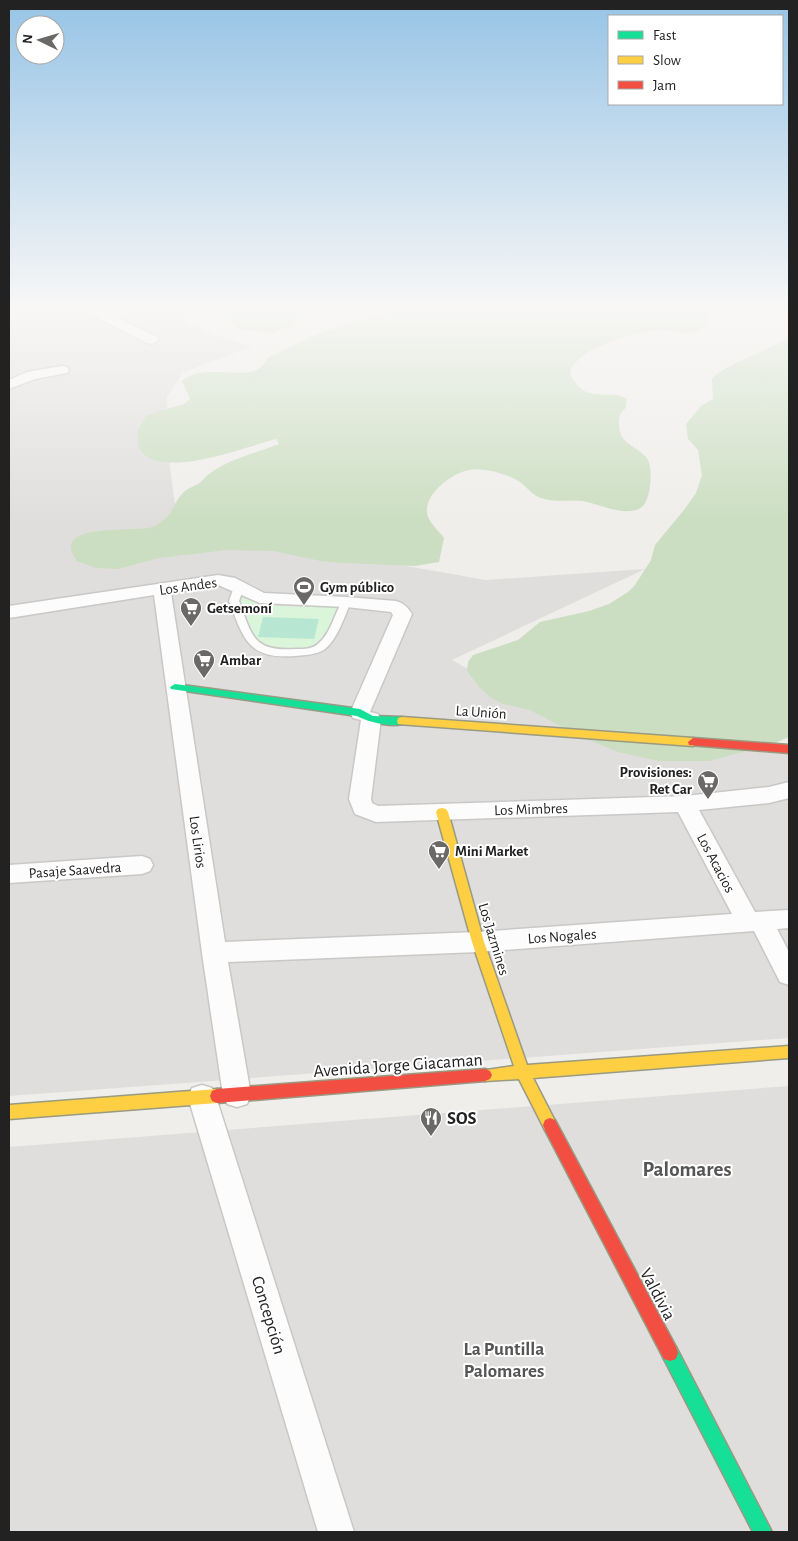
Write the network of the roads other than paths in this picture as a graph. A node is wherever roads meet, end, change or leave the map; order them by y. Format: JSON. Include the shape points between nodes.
{"nodes":[{"id":1,"x":23,"y":379,"type":"edge"},
{"id":2,"x":9,"y":385,"type":"edge"},
{"id":3,"x":239,"y":587,"type":"junction"},
{"id":4,"x":162,"y":589,"type":"junction"},
{"id":5,"x":346,"y":602,"type":"junction"},
{"id":6,"x":9,"y":612,"type":"edge"},
{"id":7,"x":175,"y":687,"type":"junction"},
{"id":8,"x":366,"y":716,"type":"junction"},
{"id":9,"x":789,"y":750,"type":"edge"},
{"id":10,"x":789,"y":790,"type":"edge"},
{"id":11,"x":685,"y":804,"type":"junction"},
{"id":12,"x":442,"y":812,"type":"junction"},
{"id":13,"x":142,"y":865,"type":"dead end"},
{"id":14,"x":9,"y":874,"type":"edge"},
{"id":15,"x":789,"y":919,"type":"edge"},
{"id":16,"x":754,"y":922,"type":"junction"},
{"id":17,"x":478,"y":942,"type":"junction"},
{"id":18,"x":214,"y":953,"type":"junction"},
{"id":19,"x":789,"y":975,"type":"edge"},
{"id":20,"x":789,"y":1052,"type":"edge"},
{"id":21,"x":523,"y":1073,"type":"junction"},
{"id":22,"x":237,"y":1094,"type":"junction"},
{"id":23,"x":202,"y":1097,"type":"junction"},
{"id":24,"x":9,"y":1112,"type":"edge"},
{"id":25,"x":336,"y":1532,"type":"edge"},
{"id":26,"x":762,"y":1532,"type":"edge"}],
"edges":[{"from":1,"to":2,"type":"street"},
{"from":3,"to":4,"type":"street","name":"Los Andes","via":[[218,580]]},
{"from":3,"to":5,"type":"street","name":"Los Andes","via":[[260,598]]},
{"from":3,"to":5,"type":"lane","via":[[234,601],[250,640],[270,652],[318,649],[328,638]]},
{"from":4,"to":6,"type":"street","name":"Los Andes"},
{"from":4,"to":7,"type":"street","name":"Los Lirios"},
{"from":5,"to":8,"type":"street","name":"Los Andes","via":[[396,607],[403,614]]},
{"from":7,"to":8,"type":"street","name":"La Unión"},
{"from":7,"to":18,"type":"street","name":"Los Lirios"},
{"from":8,"to":9,"type":"street","name":"La Unión"},
{"from":8,"to":12,"type":"street","name":"Los Mimbres","via":[[360,799],[363,808],[376,814]]},
{"from":10,"to":11,"type":"street","name":"Los Mimbres"},
{"from":11,"to":12,"type":"street","name":"Los Mimbres"},
{"from":11,"to":16,"type":"street","name":"Los Acacios"},
{"from":12,"to":17,"type":"street","name":"Los Jazmines"},
{"from":13,"to":14,"type":"street","name":"Pasaje Saavedra"},
{"from":15,"to":16,"type":"street","name":"Los Nogales"},
{"from":16,"to":17,"type":"street","name":"Los Nogales"},
{"from":16,"to":19,"type":"street","name":"Los Acacios"},
{"from":17,"to":18,"type":"street","name":"Los Nogales"},
{"from":17,"to":21,"type":"street","name":"Los Jazmines"},
{"from":18,"to":22,"type":"street","name":"Los Lirios"},
{"from":20,"to":21,"type":"street","name":"Avenida Jorge Giacaman"},
{"from":21,"to":22,"type":"street","name":"Avenida Jorge Giacaman"},
{"from":21,"to":26,"type":"street","name":"Valdivia"},
{"from":22,"to":23,"type":"street","name":"Avenida Jorge Giacaman"},
{"from":23,"to":24,"type":"street","name":"Avenida Jorge Giacaman"},
{"from":23,"to":25,"type":"street","name":"Concepción"}]}
